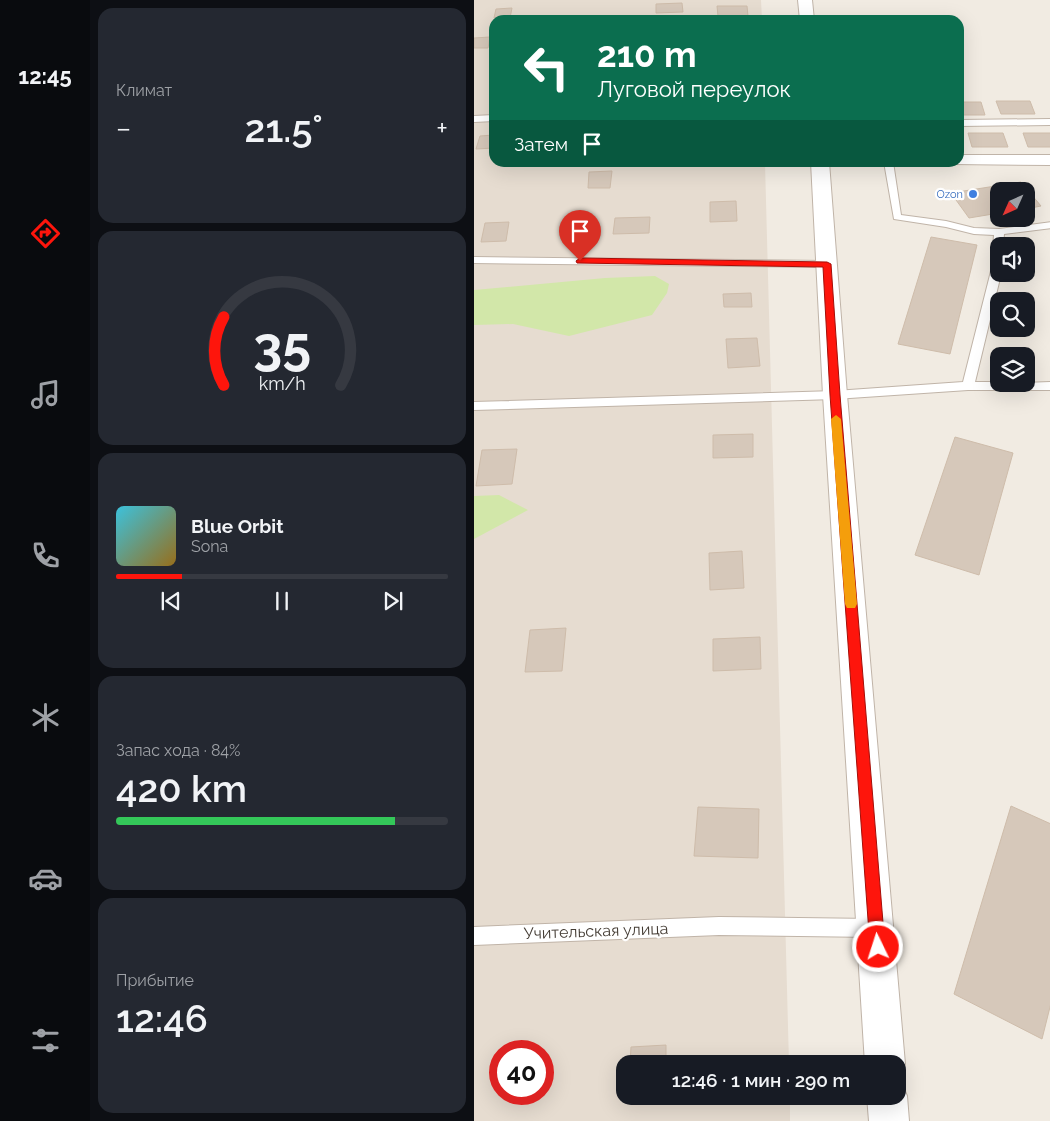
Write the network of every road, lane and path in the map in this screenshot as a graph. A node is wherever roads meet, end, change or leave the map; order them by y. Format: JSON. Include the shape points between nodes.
{"nodes":[{"id":1,"x":805,"y":0,"type":"edge"},
{"id":2,"x":806,"y":15,"type":"edge"},
{"id":3,"x":489,"y":118,"type":"edge"},
{"id":4,"x":474,"y":119,"type":"edge"},
{"id":5,"x":1050,"y":122,"type":"edge"},
{"id":6,"x":964,"y":123,"type":"edge"},
{"id":7,"x":964,"y":160,"type":"edge"},
{"id":8,"x":1050,"y":160,"type":"edge"},
{"id":9,"x":820,"y":167,"type":"edge"},
{"id":10,"x":889,"y":167,"type":"edge"},
{"id":11,"x":1050,"y":225,"type":"edge"},
{"id":12,"x":999,"y":232,"type":"junction"},
{"id":13,"x":474,"y":260,"type":"edge"},
{"id":14,"x":827,"y":264,"type":"junction"},
{"id":15,"x":968,"y":386,"type":"junction"},
{"id":16,"x":1050,"y":386,"type":"edge"},
{"id":17,"x":835,"y":395,"type":"junction"},
{"id":18,"x":474,"y":406,"type":"edge"},
{"id":19,"x":876,"y":928,"type":"junction"},
{"id":20,"x":474,"y":936,"type":"edge"},
{"id":21,"x":884,"y":1055,"type":"edge"},
{"id":22,"x":888,"y":1105,"type":"edge"},
{"id":23,"x":889,"y":1121,"type":"edge"}],
"edges":[{"from":1,"to":2,"type":"street"},
{"from":3,"to":4,"type":"lane"},
{"from":5,"to":6,"type":"lane"},
{"from":7,"to":8,"type":"street"},
{"from":9,"to":14,"type":"street"},
{"from":10,"to":12,"type":"lane","via":[[897,217],[974,231]]},
{"from":11,"to":12,"type":"lane"},
{"from":12,"to":15,"type":"lane","via":[[996,272]]},
{"from":13,"to":14,"type":"lane"},
{"from":14,"to":17,"type":"street"},
{"from":15,"to":16,"type":"lane"},
{"from":15,"to":17,"type":"lane"},
{"from":17,"to":18,"type":"lane"},
{"from":17,"to":19,"type":"street"},
{"from":19,"to":20,"type":"lane","name":"Учительская улица","via":[[719,926]]},
{"from":19,"to":21,"type":"street"},
{"from":22,"to":23,"type":"street"}]}
